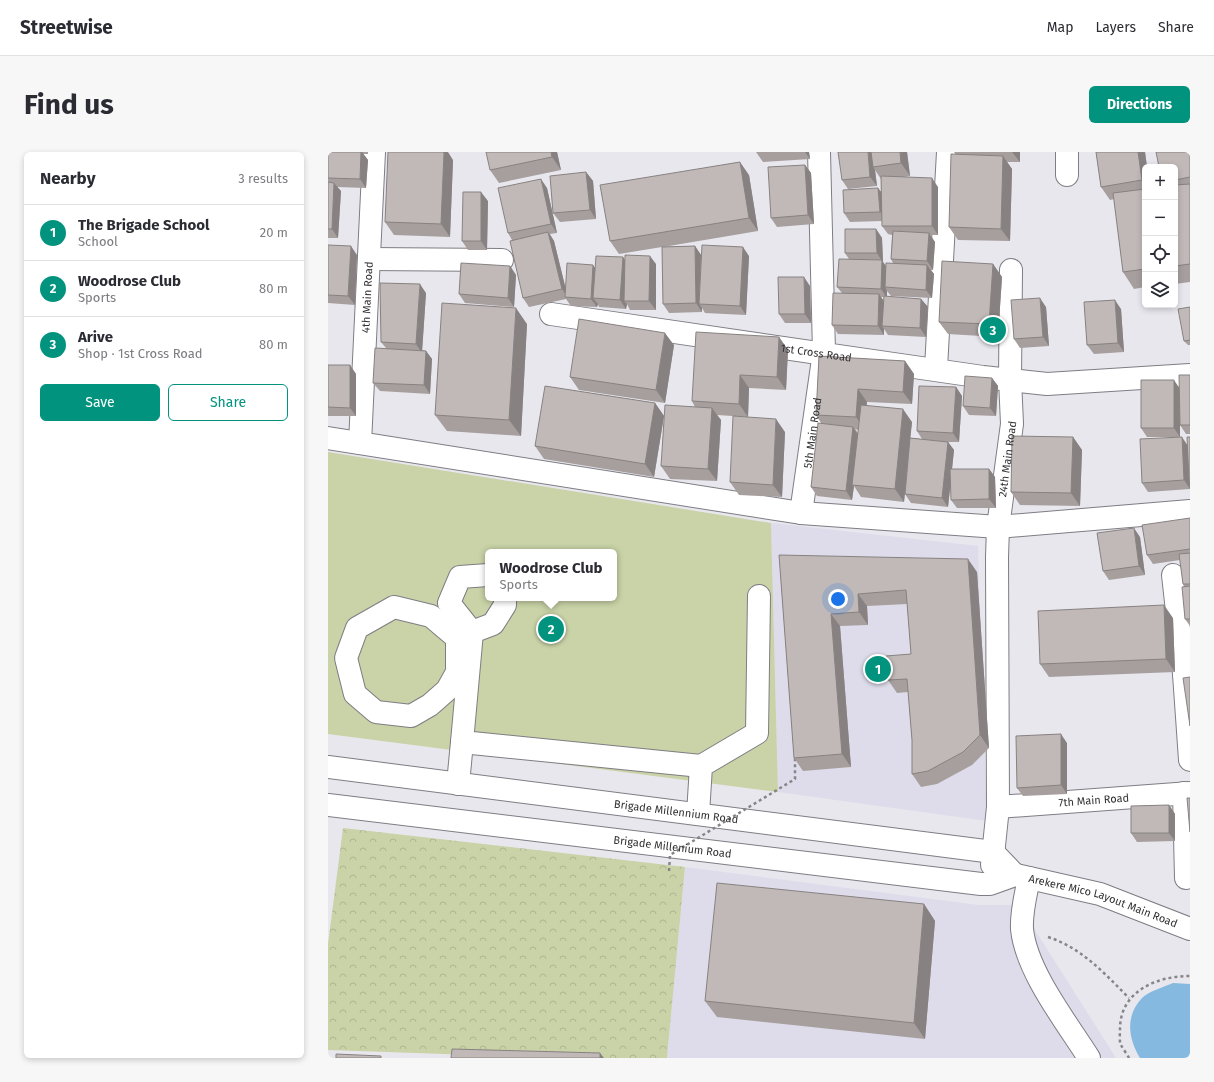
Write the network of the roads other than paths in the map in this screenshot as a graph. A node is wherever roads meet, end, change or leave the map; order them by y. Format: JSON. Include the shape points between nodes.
{"nodes":[{"id":1,"x":374,"y":152,"type":"edge"},
{"id":2,"x":818,"y":152,"type":"edge"},
{"id":3,"x":948,"y":152,"type":"edge"},
{"id":4,"x":1067,"y":152,"type":"edge"},
{"id":5,"x":1067,"y":175,"type":"dead end"},
{"id":6,"x":369,"y":259,"type":"junction"},
{"id":7,"x":502,"y":260,"type":"dead end"},
{"id":8,"x":1011,"y":270,"type":"dead end"},
{"id":9,"x":551,"y":314,"type":"dead end"},
{"id":10,"x":824,"y":352,"type":"junction"},
{"id":11,"x":936,"y":368,"type":"junction"},
{"id":12,"x":1190,"y":375,"type":"edge"},
{"id":13,"x":1010,"y":379,"type":"junction"},
{"id":14,"x":328,"y":438,"type":"edge"},
{"id":15,"x":360,"y":443,"type":"junction"},
{"id":16,"x":1190,"y":511,"type":"edge"},
{"id":17,"x":801,"y":513,"type":"junction"},
{"id":18,"x":998,"y":526,"type":"junction"},
{"id":19,"x":485,"y":575,"type":"edge"},
{"id":20,"x":1173,"y":575,"type":"dead end"},
{"id":21,"x":759,"y":596,"type":"dead end"},
{"id":22,"x":505,"y":601,"type":"edge"},
{"id":23,"x":472,"y":632,"type":"junction"},
{"id":24,"x":463,"y":673,"type":"junction"},
{"id":25,"x":1187,"y":673,"type":"edge"},
{"id":26,"x":462,"y":742,"type":"junction"},
{"id":27,"x":1190,"y":760,"type":"edge"},
{"id":28,"x":701,"y":766,"type":"junction"},
{"id":29,"x":328,"y":767,"type":"edge"},
{"id":30,"x":458,"y":784,"type":"junction"},
{"id":31,"x":1187,"y":793,"type":"edge"},
{"id":32,"x":328,"y":805,"type":"edge"},
{"id":33,"x":998,"y":807,"type":"junction"},
{"id":34,"x":698,"y":814,"type":"junction"},
{"id":35,"x":993,"y":852,"type":"junction"},
{"id":36,"x":1022,"y":876,"type":"junction"},
{"id":37,"x":1186,"y":878,"type":"dead end"},
{"id":38,"x":990,"y":884,"type":"junction"},
{"id":39,"x":1190,"y":929,"type":"edge"},
{"id":40,"x":1090,"y":1058,"type":"edge"}],
"edges":[{"from":1,"to":6,"type":"street","name":"4th Main Road"},
{"from":2,"to":10,"type":"street","name":"5th Main Road"},
{"from":3,"to":11,"type":"street"},
{"from":4,"to":5,"type":"street"},
{"from":6,"to":7,"type":"street"},
{"from":6,"to":15,"type":"street","name":"4th Main Road"},
{"from":8,"to":13,"type":"street","name":"24th Main Road"},
{"from":9,"to":10,"type":"street","name":"1st Cross Road"},
{"from":10,"to":11,"type":"street","name":"1st Cross Road"},
{"from":10,"to":17,"type":"street","name":"5th Main Road"},
{"from":11,"to":13,"type":"street","name":"1st Cross Road"},
{"from":12,"to":13,"type":"street","via":[[1047,384]]},
{"from":13,"to":18,"type":"street","name":"24th Main Road","via":[[1012,424]]},
{"from":14,"to":15,"type":"street"},
{"from":15,"to":17,"type":"street"},
{"from":16,"to":18,"type":"street"},
{"from":17,"to":18,"type":"street"},
{"from":18,"to":33,"type":"street","name":"24th Main Road"},
{"from":19,"to":23,"type":"street","via":[[460,577],[449,603]]},
{"from":20,"to":25,"type":"street"},
{"from":21,"to":28,"type":"street","via":[[757,733]]},
{"from":22,"to":23,"type":"street","via":[[493,624]]},
{"from":23,"to":24,"type":"street"},
{"from":24,"to":24,"type":"street","via":[[457,638],[431,616],[394,607],[358,628],[346,658],[356,694],[376,712],[410,716],[430,706]]},
{"from":24,"to":26,"type":"street"},
{"from":25,"to":27,"type":"street"},
{"from":26,"to":28,"type":"street"},
{"from":26,"to":30,"type":"street"},
{"from":28,"to":34,"type":"street"},
{"from":29,"to":30,"type":"street","name":"Brigade Millennium Road"},
{"from":30,"to":34,"type":"street","name":"Brigade Millennium Road"},
{"from":31,"to":33,"type":"street","name":"7th Main Road"},
{"from":31,"to":37,"type":"street"},
{"from":32,"to":38,"type":"street","name":"Brigade Millenium Road"},
{"from":33,"to":35,"type":"street","name":"24th Main Road"},
{"from":34,"to":35,"type":"street","name":"Brigade Millennium Road"},
{"from":35,"to":36,"type":"street"},
{"from":35,"to":38,"type":"street","name":"24th Main Road"},
{"from":36,"to":38,"type":"street","name":"Brigade Millenium Road"},
{"from":36,"to":39,"type":"street","name":"Arekere Mico Layout Main Road","via":[[1100,894]]},
{"from":36,"to":40,"type":"street","via":[[1022,929],[1027,952],[1043,987]]}]}
